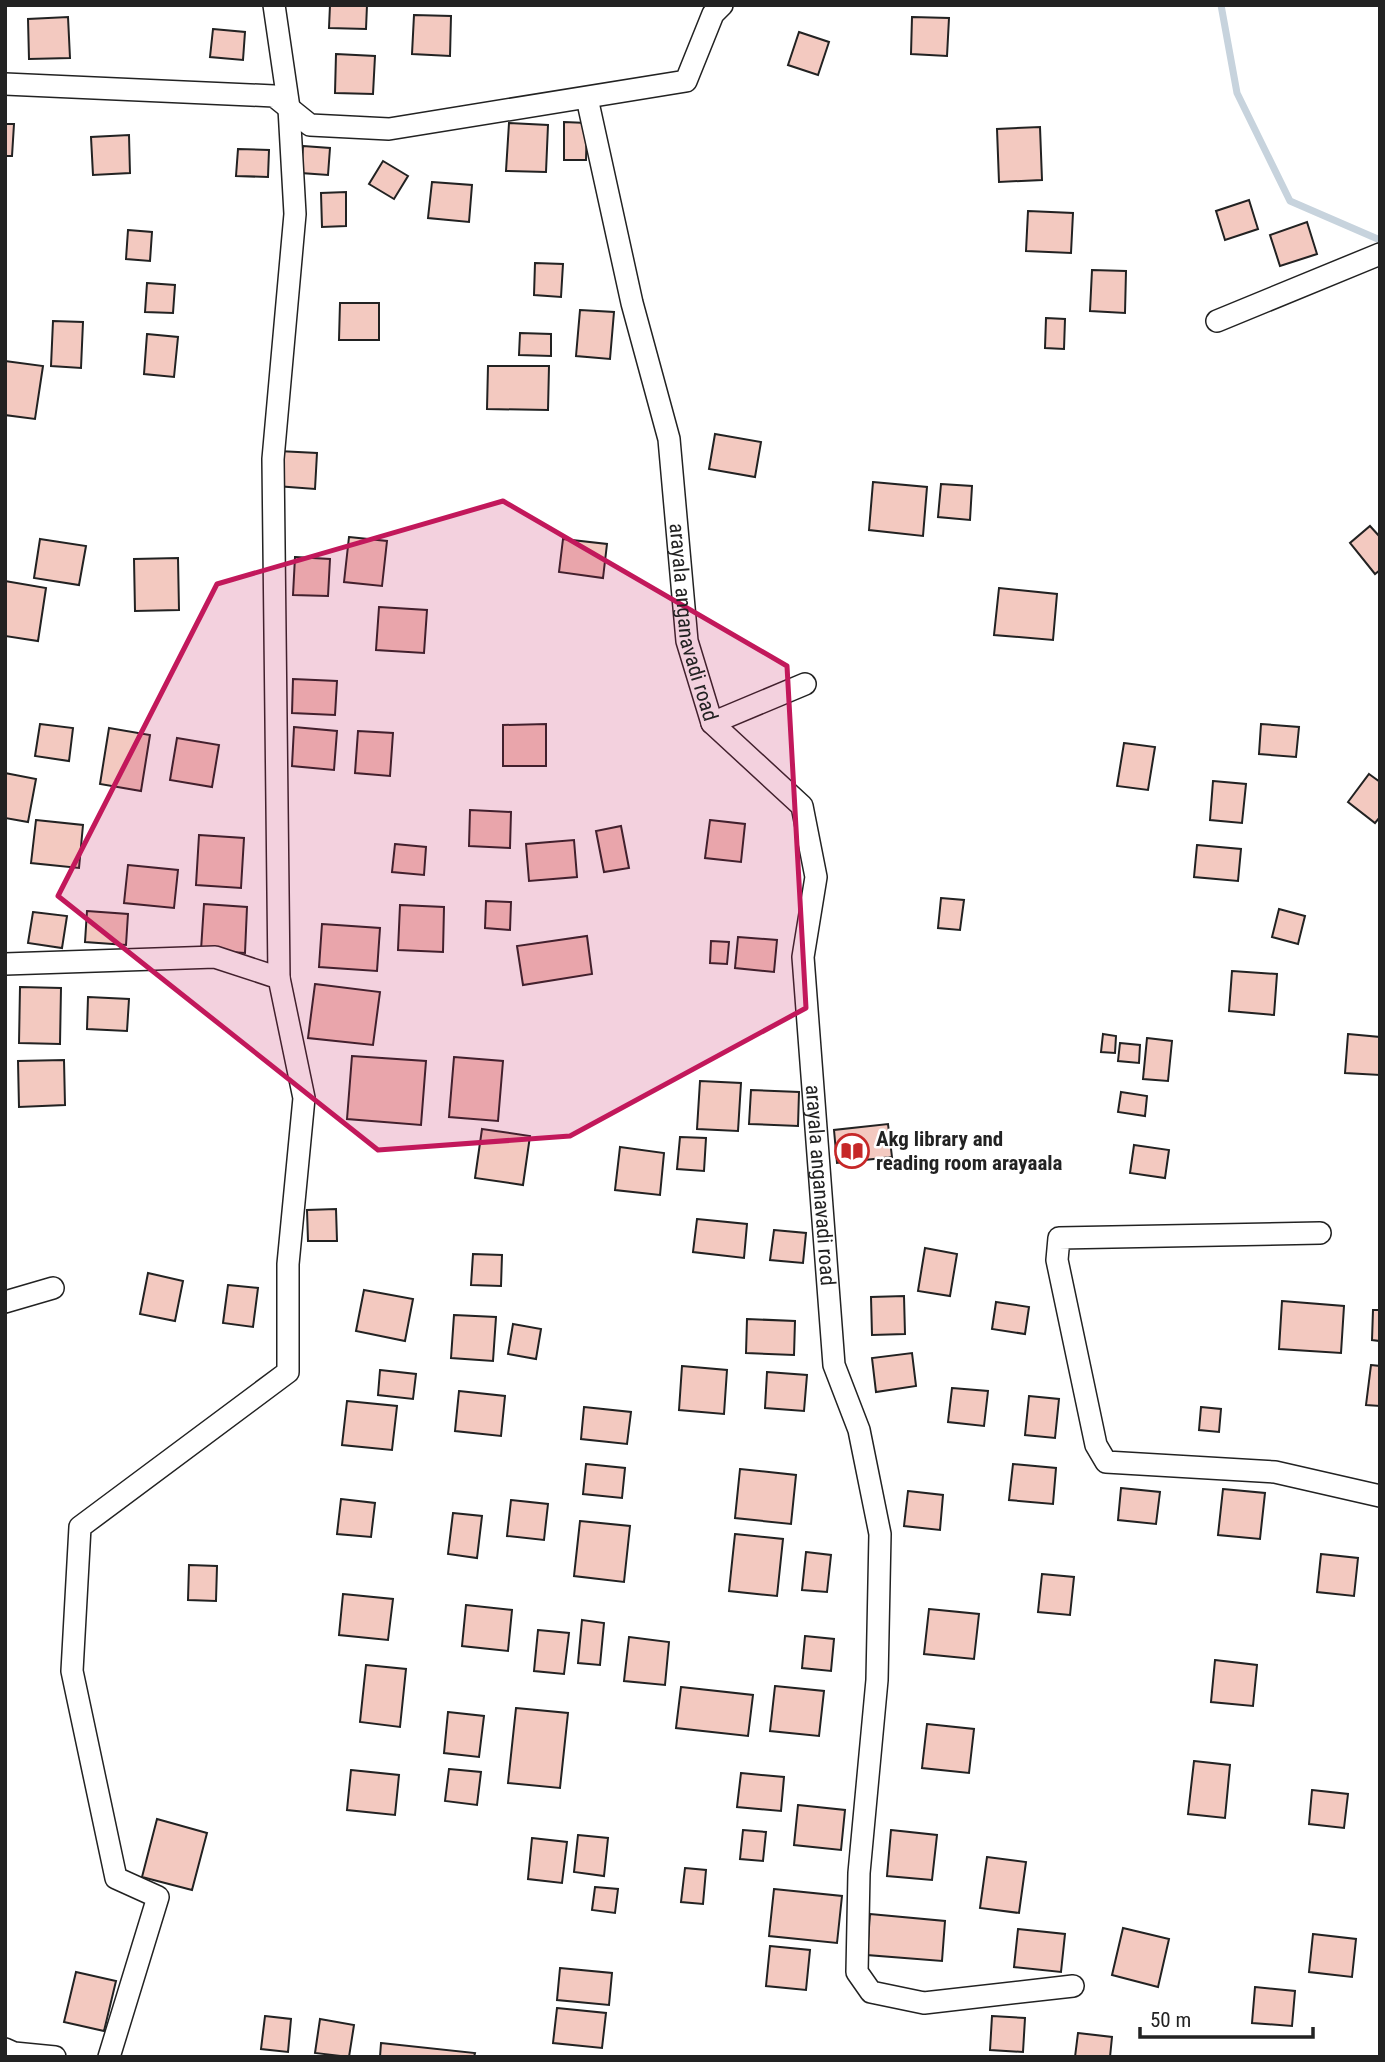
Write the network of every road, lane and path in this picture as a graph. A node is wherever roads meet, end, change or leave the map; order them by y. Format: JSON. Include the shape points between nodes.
{"nodes":[{"id":1,"x":274,"y":5,"type":"edge"},
{"id":2,"x":722,"y":5,"type":"edge"},
{"id":3,"x":5,"y":84,"type":"edge"},
{"id":4,"x":587,"y":98,"type":"junction"},
{"id":5,"x":289,"y":108,"type":"junction"},
{"id":6,"x":1380,"y":254,"type":"edge"},
{"id":7,"x":1217,"y":321,"type":"dead end"},
{"id":8,"x":805,"y":684,"type":"dead end"},
{"id":9,"x":712,"y":723,"type":"junction"},
{"id":10,"x":5,"y":964,"type":"edge"},
{"id":11,"x":279,"y":978,"type":"junction"},
{"id":12,"x":1320,"y":1233,"type":"dead end"},
{"id":13,"x":53,"y":1289,"type":"dead end"},
{"id":14,"x":5,"y":1302,"type":"edge"},
{"id":15,"x":1380,"y":1496,"type":"edge"},
{"id":16,"x":1073,"y":1986,"type":"dead end"},
{"id":17,"x":5,"y":2049,"type":"edge"},
{"id":18,"x":55,"y":2057,"type":"edge"},
{"id":19,"x":109,"y":2057,"type":"edge"}],
"edges":[{"from":1,"to":5,"type":"street"},
{"from":2,"to":4,"type":"street","via":[[713,14],[686,81]]},
{"from":3,"to":5,"type":"street","via":[[274,96]]},
{"from":4,"to":5,"type":"street","via":[[389,129],[310,124]]},
{"from":4,"to":9,"type":"street","name":"arayala anganavadi road","via":[[632,303],[670,439],[687,641]]},
{"from":5,"to":11,"type":"street","via":[[295,214],[273,459]]},
{"from":6,"to":7,"type":"street"},
{"from":8,"to":9,"type":"street"},
{"from":9,"to":16,"type":"street","name":"arayala anganavadi road","via":[[802,806],[816,877],[803,957],[834,1365],[859,1430],[880,1534],[877,1680],[859,1873],[857,1972],[871,1992],[924,2003]]},
{"from":10,"to":11,"type":"street","via":[[215,957]]},
{"from":11,"to":19,"type":"street","via":[[304,1098],[288,1264],[288,1372],[80,1527],[72,1671],[102,1821],[116,1878],[158,1897]]},
{"from":12,"to":15,"type":"street","via":[[1059,1238],[1057,1260],[1096,1445],[1106,1462],[1275,1472]]},
{"from":13,"to":14,"type":"street"},
{"from":17,"to":18,"type":"street"}]}
